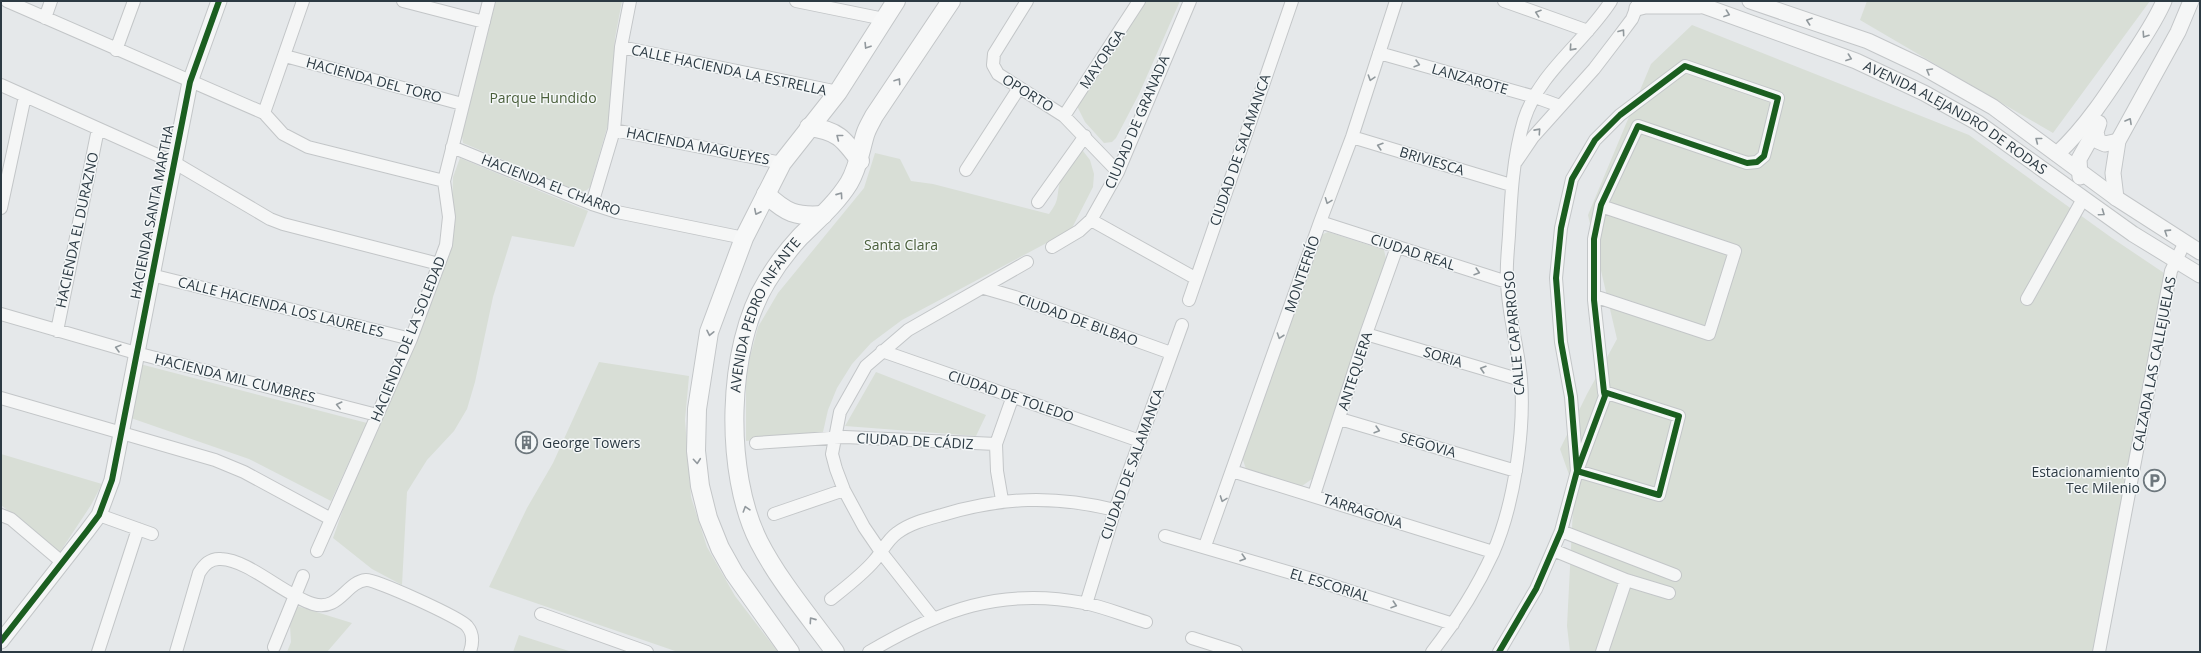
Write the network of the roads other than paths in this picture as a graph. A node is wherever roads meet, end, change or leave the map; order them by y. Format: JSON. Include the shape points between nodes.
{"nodes":[{"id":1,"x":7,"y":1,"type":"edge"},
{"id":2,"x":51,"y":1,"type":"edge"},
{"id":3,"x":134,"y":1,"type":"edge"},
{"id":4,"x":219,"y":1,"type":"edge"},
{"id":5,"x":303,"y":1,"type":"edge"},
{"id":6,"x":404,"y":1,"type":"edge"},
{"id":7,"x":489,"y":1,"type":"edge"},
{"id":8,"x":630,"y":1,"type":"edge"},
{"id":9,"x":796,"y":1,"type":"edge"},
{"id":10,"x":896,"y":1,"type":"edge"},
{"id":11,"x":951,"y":1,"type":"edge"},
{"id":12,"x":1027,"y":1,"type":"edge"},
{"id":13,"x":1139,"y":1,"type":"edge"},
{"id":14,"x":1190,"y":1,"type":"edge"},
{"id":15,"x":1292,"y":1,"type":"edge"},
{"id":16,"x":1396,"y":1,"type":"edge"},
{"id":17,"x":1504,"y":1,"type":"edge"},
{"id":18,"x":1611,"y":1,"type":"edge"},
{"id":19,"x":1690,"y":1,"type":"edge"},
{"id":20,"x":1750,"y":1,"type":"edge"},
{"id":21,"x":2164,"y":1,"type":"edge"},
{"id":22,"x":2191,"y":1,"type":"edge"},
{"id":23,"x":1638,"y":4,"type":"edge"},
{"id":24,"x":1706,"y":6,"type":"junction"},
{"id":25,"x":45,"y":18,"type":"junction"},
{"id":26,"x":884,"y":19,"type":"junction"},
{"id":27,"x":484,"y":22,"type":"junction"},
{"id":28,"x":1588,"y":31,"type":"junction"},
{"id":29,"x":621,"y":47,"type":"junction"},
{"id":30,"x":116,"y":50,"type":"junction"},
{"id":31,"x":1379,"y":53,"type":"junction"},
{"id":32,"x":285,"y":56,"type":"junction"},
{"id":33,"x":190,"y":82,"type":"junction"},
{"id":34,"x":1,"y":85,"type":"edge"},
{"id":35,"x":1019,"y":88,"type":"junction"},
{"id":36,"x":2110,"y":90,"type":"junction"},
{"id":37,"x":838,"y":92,"type":"junction"},
{"id":38,"x":25,"y":96,"type":"junction"},
{"id":39,"x":1535,"y":97,"type":"junction"},
{"id":40,"x":462,"y":104,"type":"junction"},
{"id":41,"x":1560,"y":106,"type":"junction"},
{"id":42,"x":264,"y":113,"type":"junction"},
{"id":43,"x":1064,"y":116,"type":"junction"},
{"id":44,"x":809,"y":127,"type":"junction"},
{"id":45,"x":2098,"y":127,"type":"junction"},
{"id":46,"x":98,"y":128,"type":"junction"},
{"id":47,"x":614,"y":130,"type":"junction"},
{"id":48,"x":1085,"y":136,"type":"junction"},
{"id":49,"x":1352,"y":137,"type":"junction"},
{"id":50,"x":2118,"y":141,"type":"junction"},
{"id":51,"x":452,"y":147,"type":"junction"},
{"id":52,"x":2057,"y":154,"type":"junction"},
{"id":53,"x":860,"y":161,"type":"junction"},
{"id":54,"x":175,"y":163,"type":"junction"},
{"id":55,"x":782,"y":163,"type":"junction"},
{"id":56,"x":1516,"y":163,"type":"junction"},
{"id":57,"x":966,"y":170,"type":"dead end"},
{"id":58,"x":2079,"y":171,"type":"junction"},
{"id":59,"x":1118,"y":172,"type":"junction"},
{"id":60,"x":444,"y":181,"type":"junction"},
{"id":61,"x":1511,"y":185,"type":"junction"},
{"id":62,"x":766,"y":194,"type":"junction"},
{"id":63,"x":2116,"y":198,"type":"junction"},
{"id":64,"x":2083,"y":199,"type":"junction"},
{"id":65,"x":1038,"y":202,"type":"dead end"},
{"id":66,"x":592,"y":204,"type":"junction"},
{"id":67,"x":1601,"y":206,"type":"junction"},
{"id":68,"x":1,"y":208,"type":"edge"},
{"id":69,"x":823,"y":215,"type":"junction"},
{"id":70,"x":1091,"y":220,"type":"junction"},
{"id":71,"x":1320,"y":222,"type":"junction"},
{"id":72,"x":744,"y":238,"type":"junction"},
{"id":73,"x":2184,"y":244,"type":"junction"},
{"id":74,"x":1052,"y":247,"type":"dead end"},
{"id":75,"x":1397,"y":247,"type":"junction"},
{"id":76,"x":2200,"y":252,"type":"edge"},
{"id":77,"x":1027,"y":262,"type":"dead end"},
{"id":78,"x":2175,"y":262,"type":"junction"},
{"id":79,"x":439,"y":264,"type":"junction"},
{"id":80,"x":151,"y":274,"type":"junction"},
{"id":81,"x":2200,"y":275,"type":"edge"},
{"id":82,"x":1195,"y":278,"type":"junction"},
{"id":83,"x":1507,"y":282,"type":"junction"},
{"id":84,"x":984,"y":288,"type":"junction"},
{"id":85,"x":1594,"y":296,"type":"junction"},
{"id":86,"x":2027,"y":299,"type":"dead end"},
{"id":87,"x":1189,"y":300,"type":"dead end"},
{"id":88,"x":1,"y":314,"type":"edge"},
{"id":89,"x":1182,"y":325,"type":"dead end"},
{"id":90,"x":57,"y":331,"type":"junction"},
{"id":91,"x":1366,"y":334,"type":"junction"},
{"id":92,"x":411,"y":339,"type":"junction"},
{"id":93,"x":882,"y":351,"type":"junction"},
{"id":94,"x":136,"y":353,"type":"junction"},
{"id":95,"x":1171,"y":353,"type":"junction"},
{"id":96,"x":1521,"y":380,"type":"junction"},
{"id":97,"x":1604,"y":392,"type":"junction"},
{"id":98,"x":1013,"y":396,"type":"junction"},
{"id":99,"x":1,"y":398,"type":"edge"},
{"id":100,"x":377,"y":415,"type":"junction"},
{"id":101,"x":1340,"y":419,"type":"junction"},
{"id":102,"x":122,"y":432,"type":"junction"},
{"id":103,"x":835,"y":439,"type":"junction"},
{"id":104,"x":1140,"y":441,"type":"junction"},
{"id":105,"x":756,"y":444,"type":"dead end"},
{"id":106,"x":996,"y":444,"type":"junction"},
{"id":107,"x":1232,"y":471,"type":"junction"},
{"id":108,"x":1516,"y":471,"type":"junction"},
{"id":109,"x":1577,"y":471,"type":"junction"},
{"id":110,"x":844,"y":490,"type":"junction"},
{"id":111,"x":1314,"y":495,"type":"junction"},
{"id":112,"x":1002,"y":500,"type":"junction"},
{"id":113,"x":1115,"y":510,"type":"junction"},
{"id":114,"x":774,"y":514,"type":"dead end"},
{"id":115,"x":1,"y":515,"type":"edge"},
{"id":116,"x":98,"y":515,"type":"junction"},
{"id":117,"x":331,"y":519,"type":"junction"},
{"id":118,"x":138,"y":529,"type":"junction"},
{"id":119,"x":1561,"y":531,"type":"junction"},
{"id":120,"x":152,"y":534,"type":"dead end"},
{"id":121,"x":1165,"y":536,"type":"dead end"},
{"id":122,"x":1205,"y":546,"type":"junction"},
{"id":123,"x":1553,"y":550,"type":"junction"},
{"id":124,"x":317,"y":551,"type":"dead end"},
{"id":125,"x":881,"y":552,"type":"junction"},
{"id":126,"x":1493,"y":552,"type":"junction"},
{"id":127,"x":63,"y":563,"type":"junction"},
{"id":128,"x":302,"y":576,"type":"dead end"},
{"id":129,"x":1675,"y":576,"type":"dead end"},
{"id":130,"x":1626,"y":580,"type":"junction"},
{"id":131,"x":1669,"y":593,"type":"dead end"},
{"id":132,"x":294,"y":596,"type":"junction"},
{"id":133,"x":831,"y":599,"type":"dead end"},
{"id":134,"x":1086,"y":604,"type":"junction"},
{"id":135,"x":541,"y":614,"type":"dead end"},
{"id":136,"x":933,"y":618,"type":"junction"},
{"id":137,"x":1146,"y":622,"type":"dead end"},
{"id":138,"x":1453,"y":624,"type":"junction"},
{"id":139,"x":1192,"y":638,"type":"dead end"},
{"id":140,"x":1,"y":641,"type":"edge"},
{"id":141,"x":274,"y":647,"type":"dead end"},
{"id":142,"x":98,"y":652,"type":"edge"},
{"id":143,"x":176,"y":652,"type":"edge"},
{"id":144,"x":470,"y":652,"type":"edge"},
{"id":145,"x":647,"y":652,"type":"edge"},
{"id":146,"x":790,"y":652,"type":"edge"},
{"id":147,"x":835,"y":652,"type":"edge"},
{"id":148,"x":869,"y":652,"type":"edge"},
{"id":149,"x":1236,"y":652,"type":"edge"},
{"id":150,"x":1432,"y":652,"type":"edge"},
{"id":151,"x":1499,"y":652,"type":"edge"},
{"id":152,"x":1602,"y":652,"type":"edge"},
{"id":153,"x":2099,"y":652,"type":"edge"}],
"edges":[{"from":1,"to":25,"type":"street"},
{"from":2,"to":25,"type":"street"},
{"from":3,"to":30,"type":"street"},
{"from":4,"to":33,"type":"street","name":"HACIENDA SANTA MARTHA"},
{"from":5,"to":32,"type":"street"},
{"from":6,"to":27,"type":"street"},
{"from":7,"to":27,"type":"street","name":"HACIENDA DE LA SOLEDAD"},
{"from":8,"to":29,"type":"street"},
{"from":9,"to":26,"type":"street"},
{"from":10,"to":26,"type":"main road"},
{"from":53,"to":11,"type":"main road","name":"AVENIDA PEDRO INFANTE","one_way":true,"via":[[865,134],[874,116]]},
{"from":12,"to":35,"type":"street","name":"OPORTO","via":[[994,54],[993,65],[998,74]]},
{"from":13,"to":43,"type":"street","name":"MAYORGA"},
{"from":14,"to":59,"type":"street","name":"CIUDAD DE GRANADA"},
{"from":15,"to":82,"type":"street","name":"CIUDAD DE SALAMANCA"},
{"from":16,"to":31,"type":"street","name":"MONTEFRÍO"},
{"from":28,"to":17,"type":"street","one_way":true},
{"from":18,"to":28,"type":"street","name":"CALLE CAPARROSO"},
{"from":19,"to":24,"type":"street","name":"AVENIDA ALEJANDRO DE RODAS"},
{"from":52,"to":20,"type":"street","name":"AVENIDA ALEJANDRO DE RODAS","one_way":true,"via":[[1993,107],[1921,66],[1868,42]]},
{"from":21,"to":36,"type":"street","one_way":true,"via":[[2156,19]]},
{"from":50,"to":22,"type":"street","one_way":true,"via":[[2178,32]]},
{"from":23,"to":24,"type":"street"},
{"from":41,"to":23,"type":"street","name":"CALLE CAPARROSO","one_way":true,"via":[[1594,69],[1632,19]]},
{"from":24,"to":64,"type":"street","name":"AVENIDA ALEJANDRO DE RODAS","one_way":true,"via":[[1856,60],[1924,93],[1978,123]]},
{"from":25,"to":30,"type":"street"},
{"from":26,"to":37,"type":"main road","one_way":true},
{"from":27,"to":40,"type":"street","name":"HACIENDA DE LA SOLEDAD"},
{"from":28,"to":39,"type":"street","name":"CALLE CAPARROSO","one_way":true,"via":[[1556,66]]},
{"from":29,"to":37,"type":"street","name":"CALLE HACIENDA LA ESTRELLA"},
{"from":29,"to":47,"type":"street"},
{"from":30,"to":33,"type":"street"},
{"from":31,"to":39,"type":"street","name":"LANZAROTE","one_way":true},
{"from":31,"to":49,"type":"street","name":"MONTEFRÍO","one_way":true},
{"from":32,"to":40,"type":"street","name":"HACIENDA DEL TORO"},
{"from":32,"to":42,"type":"street"},
{"from":33,"to":42,"type":"street"},
{"from":33,"to":54,"type":"street","name":"HACIENDA SANTA MARTHA"},
{"from":34,"to":38,"type":"street"},
{"from":35,"to":43,"type":"street","name":"OPORTO"},
{"from":35,"to":57,"type":"street"},
{"from":36,"to":45,"type":"street"},
{"from":36,"to":52,"type":"street","via":[[2080,131]]},
{"from":37,"to":44,"type":"main road"},
{"from":38,"to":46,"type":"street"},
{"from":38,"to":68,"type":"street"},
{"from":39,"to":41,"type":"street","name":"LANZAROTE"},
{"from":39,"to":56,"type":"street","name":"CALLE CAPARROSO","via":[[1525,118]]},
{"from":40,"to":51,"type":"street","name":"HACIENDA DE LA SOLEDAD"},
{"from":56,"to":41,"type":"street","name":"CALLE CAPARROSO","one_way":true,"via":[[1533,137]]},
{"from":42,"to":60,"type":"street","via":[[283,134],[308,147]]},
{"from":43,"to":48,"type":"street","name":"OPORTO"},
{"from":53,"to":44,"type":"main road","one_way":true,"via":[[842,138],[832,131]]},
{"from":44,"to":55,"type":"main road"},
{"from":45,"to":50,"type":"street","via":[[2096,136],[2101,143],[2110,144]]},
{"from":45,"to":58,"type":"street","via":[[2083,149],[2079,159]]},
{"from":46,"to":54,"type":"street"},
{"from":46,"to":90,"type":"street","name":"HACIENDA EL DURAZNO"},
{"from":47,"to":55,"type":"street","name":"HACIENDA MAGUEYES"},
{"from":47,"to":66,"type":"street"},
{"from":48,"to":59,"type":"street","name":"OPORTO"},
{"from":48,"to":65,"type":"street"},
{"from":61,"to":49,"type":"street","name":"BRIVIESCA","one_way":true},
{"from":49,"to":71,"type":"street","name":"MONTEFRÍO","one_way":true},
{"from":50,"to":63,"type":"street","via":[[2113,172]]},
{"from":51,"to":60,"type":"street","name":"HACIENDA DE LA SOLEDAD"},
{"from":51,"to":66,"type":"street","name":"HACIENDA EL CHARRO"},
{"from":52,"to":58,"type":"street","name":"AVENIDA ALEJANDRO DE RODAS"},
{"from":69,"to":53,"type":"main road","name":"AVENIDA PEDRO INFANTE","one_way":true,"via":[[836,202]]},
{"from":54,"to":79,"type":"street","via":[[283,224]]},
{"from":54,"to":80,"type":"street","name":"HACIENDA SANTA MARTHA"},
{"from":55,"to":62,"type":"main road"},
{"from":56,"to":61,"type":"street","name":"CALLE CAPARROSO"},
{"from":58,"to":63,"type":"street","name":"AVENIDA ALEJANDRO DE RODAS"},
{"from":58,"to":64,"type":"street"},
{"from":59,"to":70,"type":"street","name":"CIUDAD DE GRANADA"},
{"from":60,"to":79,"type":"street","name":"HACIENDA DE LA SOLEDAD","via":[[449,218],[446,245]]},
{"from":61,"to":83,"type":"street","name":"CALLE CAPARROSO"},
{"from":62,"to":69,"type":"main road","via":[[790,213],[803,216]]},
{"from":62,"to":72,"type":"main road","one_way":true},
{"from":73,"to":63,"type":"street","name":"AVENIDA ALEJANDRO DE RODAS","one_way":true},
{"from":64,"to":78,"type":"street","name":"AVENIDA ALEJANDRO DE RODAS","one_way":true},
{"from":64,"to":86,"type":"street"},
{"from":66,"to":72,"type":"street","name":"HACIENDA EL CHARRO","via":[[661,222]]},
{"from":67,"to":85,"type":"street","via":[[1594,239]]},
{"from":67,"to":85,"type":"street","via":[[1735,251],[1709,334]]},
{"from":67,"to":109,"type":"street","via":[[1638,126],[1746,163],[1756,162],[1764,156],[1778,98],[1685,66],[1620,115],[1595,140],[1572,179],[1561,228],[1556,278],[1561,342],[1571,397]]},
{"from":147,"to":69,"type":"main road","name":"AVENIDA PEDRO INFANTE","one_way":true,"via":[[772,564],[759,541],[746,510],[738,480],[735,443],[735,404],[742,342],[747,324],[767,281],[799,239]]},
{"from":70,"to":74,"type":"street","name":"CIUDAD DE GRANADA","via":[[1079,231]]},
{"from":70,"to":82,"type":"street"},
{"from":71,"to":75,"type":"street","name":"CIUDAD REAL"},
{"from":71,"to":107,"type":"street","name":"MONTEFRÍO","one_way":true},
{"from":72,"to":146,"type":"main road","one_way":true,"via":[[709,332],[698,409],[696,451],[700,486],[708,518],[730,567]]},
{"from":73,"to":76,"type":"street","name":"AVENIDA ALEJANDRO DE RODAS"},
{"from":73,"to":78,"type":"street","name":"CALZADA LAS CALLEJUELAS"},
{"from":75,"to":83,"type":"street","name":"CIUDAD REAL","one_way":true},
{"from":75,"to":91,"type":"street","name":"ANTEQUERA"},
{"from":77,"to":84,"type":"street"},
{"from":78,"to":81,"type":"street","name":"AVENIDA ALEJANDRO DE RODAS"},
{"from":78,"to":153,"type":"street","name":"CALZADA LAS CALLEJUELAS","via":[[2171,271]]},
{"from":79,"to":92,"type":"street","name":"HACIENDA DE LA SOLEDAD"},
{"from":80,"to":92,"type":"street","name":"CALLE HACIENDA LOS LAURELES"},
{"from":80,"to":94,"type":"street","name":"HACIENDA SANTA MARTHA"},
{"from":82,"to":87,"type":"street","name":"CIUDAD DE SALAMANCA"},
{"from":83,"to":96,"type":"street","name":"CALLE CAPARROSO"},
{"from":84,"to":93,"type":"street","via":[[908,330]]},
{"from":84,"to":95,"type":"street","name":"CIUDAD DE BILBAO"},
{"from":85,"to":97,"type":"street"},
{"from":88,"to":90,"type":"street","name":"HACIENDA MIL CUMBRES"},
{"from":89,"to":95,"type":"street","name":"CIUDAD DE SALAMANCA"},
{"from":94,"to":90,"type":"street","name":"HACIENDA MIL CUMBRES","one_way":true},
{"from":96,"to":91,"type":"street","name":"SORIA","one_way":true},
{"from":91,"to":101,"type":"street","name":"ANTEQUERA"},
{"from":92,"to":100,"type":"street","name":"HACIENDA DE LA SOLEDAD"},
{"from":93,"to":98,"type":"street","name":"CIUDAD DE TOLEDO"},
{"from":93,"to":103,"type":"street","via":[[866,366],[853,386],[840,412]]},
{"from":100,"to":94,"type":"street","name":"HACIENDA MIL CUMBRES","one_way":true},
{"from":94,"to":102,"type":"street","name":"HACIENDA SANTA MARTHA"},
{"from":95,"to":104,"type":"street","name":"CIUDAD DE SALAMANCA"},
{"from":96,"to":108,"type":"street","name":"CALLE CAPARROSO"},
{"from":97,"to":109,"type":"street","via":[[1599,416]]},
{"from":97,"to":109,"type":"street","via":[[1679,416],[1659,494]]},
{"from":98,"to":104,"type":"street","name":"CIUDAD DE TOLEDO"},
{"from":98,"to":106,"type":"street"},
{"from":99,"to":102,"type":"street"},
{"from":100,"to":117,"type":"street","name":"HACIENDA DE LA SOLEDAD"},
{"from":101,"to":108,"type":"street","name":"SEGOVIA","one_way":true},
{"from":101,"to":111,"type":"street","name":"ANTEQUERA"},
{"from":102,"to":116,"type":"street","name":"HACIENDA SANTA MARTHA","via":[[112,480]]},
{"from":102,"to":117,"type":"street","via":[[216,460],[244,472]]},
{"from":103,"to":105,"type":"street","name":"CIUDAD DE CÁDIZ"},
{"from":103,"to":106,"type":"street","name":"CIUDAD DE CÁDIZ","via":[[845,437]]},
{"from":103,"to":110,"type":"street","via":[[832,454]]},
{"from":104,"to":113,"type":"street","name":"CIUDAD DE SALAMANCA"},
{"from":106,"to":112,"type":"street"},
{"from":107,"to":111,"type":"street","name":"TARRAGONA"},
{"from":107,"to":122,"type":"street","name":"MONTEFRÍO","one_way":true},
{"from":108,"to":126,"type":"street","name":"CALLE CAPARROSO"},
{"from":109,"to":119,"type":"street"},
{"from":110,"to":114,"type":"street"},
{"from":110,"to":125,"type":"street"},
{"from":111,"to":126,"type":"street","name":"TARRAGONA"},
{"from":112,"to":113,"type":"street","via":[[1085,503]]},
{"from":112,"to":125,"type":"street","via":[[979,504],[907,527],[891,538]]},
{"from":113,"to":134,"type":"street","name":"CIUDAD DE SALAMANCA"},
{"from":115,"to":127,"type":"street","via":[[11,519]]},
{"from":116,"to":118,"type":"street"},
{"from":116,"to":127,"type":"street","name":"HACIENDA SANTA MARTHA"},
{"from":117,"to":124,"type":"street","name":"HACIENDA DE LA SOLEDAD"},
{"from":118,"to":120,"type":"street"},
{"from":118,"to":142,"type":"street"},
{"from":119,"to":123,"type":"street"},
{"from":119,"to":129,"type":"street"},
{"from":121,"to":122,"type":"street","name":"EL ESCORIAL"},
{"from":122,"to":138,"type":"street","name":"EL ESCORIAL","one_way":true},
{"from":123,"to":130,"type":"street"},
{"from":123,"to":151,"type":"street","via":[[1536,589]]},
{"from":125,"to":133,"type":"street","via":[[865,570]]},
{"from":125,"to":136,"type":"street"},
{"from":126,"to":138,"type":"street","name":"CALLE CAPARROSO"},
{"from":127,"to":140,"type":"street","name":"HACIENDA SANTA MARTHA"},
{"from":128,"to":132,"type":"street"},
{"from":130,"to":131,"type":"street"},
{"from":130,"to":152,"type":"street"},
{"from":132,"to":141,"type":"street"},
{"from":132,"to":143,"type":"street","via":[[245,567],[228,560],[212,560],[204,565],[199,573]]},
{"from":132,"to":144,"type":"street","via":[[313,604],[328,604],[362,581],[371,580],[466,625],[472,635]]},
{"from":134,"to":136,"type":"street","via":[[1056,599],[994,600]]},
{"from":134,"to":137,"type":"street"},
{"from":135,"to":145,"type":"street"},
{"from":136,"to":148,"type":"street"},
{"from":138,"to":150,"type":"street","name":"CALLE CAPARROSO"},
{"from":139,"to":149,"type":"street"}]}
